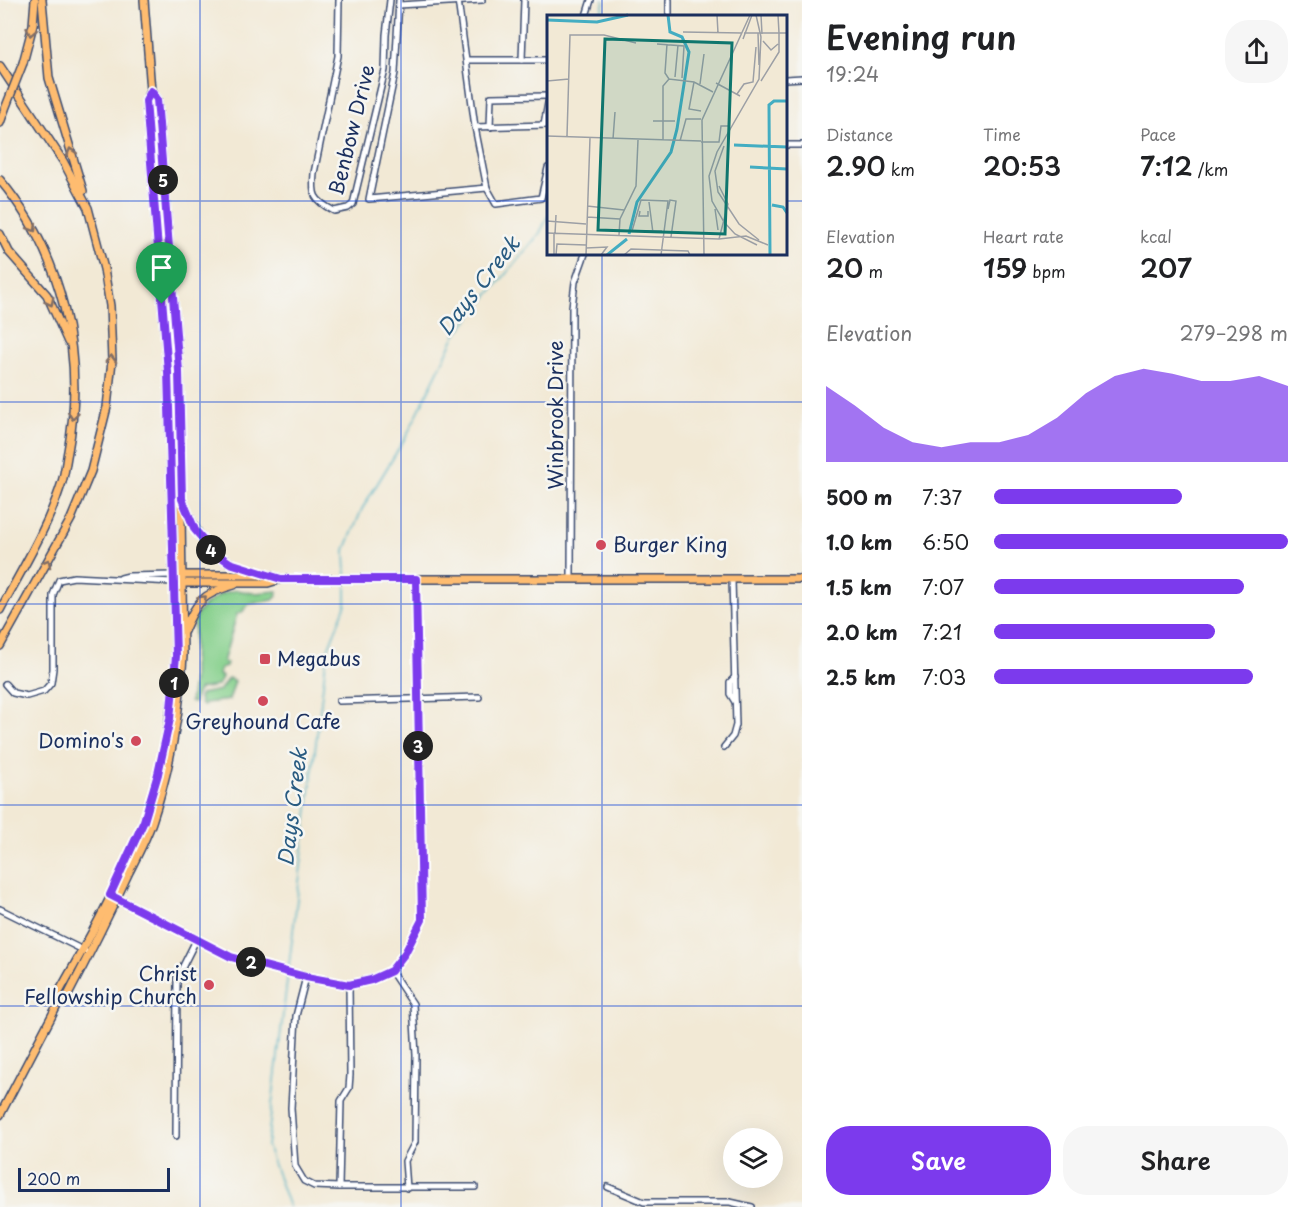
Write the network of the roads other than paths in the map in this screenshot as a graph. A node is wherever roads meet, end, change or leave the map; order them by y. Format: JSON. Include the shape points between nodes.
{"nodes":[{"id":1,"x":35,"y":0,"type":"edge"},
{"id":2,"x":44,"y":0,"type":"edge"},
{"id":3,"x":144,"y":0,"type":"edge"},
{"id":4,"x":339,"y":0,"type":"edge"},
{"id":5,"x":390,"y":0,"type":"edge"},
{"id":6,"x":458,"y":0,"type":"edge"},
{"id":7,"x":482,"y":0,"type":"edge"},
{"id":8,"x":524,"y":0,"type":"edge"},
{"id":9,"x":591,"y":0,"type":"edge"},
{"id":10,"x":669,"y":0,"type":"edge"},
{"id":11,"x":399,"y":3,"type":"edge"},
{"id":12,"x":586,"y":15,"type":"edge"},
{"id":13,"x":670,"y":15,"type":"edge"},
{"id":14,"x":467,"y":60,"type":"junction"},
{"id":15,"x":522,"y":60,"type":"junction"},
{"id":16,"x":547,"y":60,"type":"edge"},
{"id":17,"x":0,"y":66,"type":"edge"},
{"id":18,"x":802,"y":78,"type":"edge"},
{"id":19,"x":787,"y":79,"type":"edge"},
{"id":20,"x":151,"y":91,"type":"junction"},
{"id":21,"x":547,"y":96,"type":"edge"},
{"id":22,"x":0,"y":123,"type":"edge"},
{"id":23,"x":546,"y":125,"type":"edge"},
{"id":24,"x":490,"y":126,"type":"junction"},
{"id":25,"x":475,"y":127,"type":"junction"},
{"id":26,"x":547,"y":176,"type":"edge"},
{"id":27,"x":0,"y":180,"type":"edge"},
{"id":28,"x":487,"y":188,"type":"junction"},
{"id":29,"x":88,"y":208,"type":"junction"},
{"id":30,"x":0,"y":234,"type":"edge"},
{"id":31,"x":585,"y":255,"type":"edge"},
{"id":32,"x":72,"y":352,"type":"junction"},
{"id":33,"x":182,"y":499,"type":"junction"},
{"id":34,"x":268,"y":575,"type":"junction"},
{"id":35,"x":173,"y":578,"type":"junction"},
{"id":36,"x":182,"y":579,"type":"junction"},
{"id":37,"x":281,"y":579,"type":"junction"},
{"id":38,"x":416,"y":579,"type":"junction"},
{"id":39,"x":571,"y":579,"type":"junction"},
{"id":40,"x":732,"y":579,"type":"junction"},
{"id":41,"x":802,"y":579,"type":"edge"},
{"id":42,"x":238,"y":584,"type":"junction"},
{"id":43,"x":0,"y":610,"type":"edge"},
{"id":44,"x":183,"y":633,"type":"junction"},
{"id":45,"x":0,"y":646,"type":"edge"},
{"id":46,"x":179,"y":664,"type":"junction"},
{"id":47,"x":5,"y":684,"type":"dead end"},
{"id":48,"x":479,"y":697,"type":"dead end"},
{"id":49,"x":417,"y":698,"type":"junction"},
{"id":50,"x":339,"y":701,"type":"dead end"},
{"id":51,"x":724,"y":747,"type":"dead end"},
{"id":52,"x":114,"y":897,"type":"junction"},
{"id":53,"x":0,"y":909,"type":"edge"},
{"id":54,"x":196,"y":940,"type":"junction"},
{"id":55,"x":86,"y":952,"type":"junction"},
{"id":56,"x":391,"y":971,"type":"junction"},
{"id":57,"x":306,"y":977,"type":"junction"},
{"id":58,"x":349,"y":985,"type":"junction"},
{"id":59,"x":0,"y":1115,"type":"edge"},
{"id":60,"x":176,"y":1136,"type":"dead end"},
{"id":61,"x":339,"y":1187,"type":"junction"},
{"id":62,"x":475,"y":1187,"type":"dead end"},
{"id":63,"x":608,"y":1187,"type":"dead end"},
{"id":64,"x":407,"y":1188,"type":"junction"},
{"id":65,"x":752,"y":1207,"type":"edge"}],
"edges":[{"from":1,"to":22,"type":"main road","one_way":true,"bridge":true,"via":[[23,63]]},
{"from":29,"to":2,"type":"main road","one_way":true,"via":[[49,78]]},
{"from":3,"to":20,"type":"main road"},
{"from":4,"to":5,"type":"street","name":"Benbow Drive","via":[[339,56],[313,191],[316,200],[334,211],[353,204],[385,70]]},
{"from":6,"to":7,"type":"street"},
{"from":6,"to":11,"type":"street"},
{"from":6,"to":14,"type":"street"},
{"from":8,"to":15,"type":"street"},
{"from":9,"to":12,"type":"street"},
{"from":10,"to":13,"type":"street"},
{"from":11,"to":28,"type":"street","via":[[395,73],[369,199]]},
{"from":14,"to":15,"type":"street"},
{"from":14,"to":25,"type":"street"},
{"from":15,"to":16,"type":"street"},
{"from":17,"to":29,"type":"main road","via":[[63,161]]},
{"from":18,"to":19,"type":"street"},
{"from":20,"to":33,"type":"main road","via":[[157,99],[179,371]]},
{"from":20,"to":35,"type":"main road","via":[[146,101],[168,372]]},
{"from":21,"to":24,"type":"street","via":[[491,97]]},
{"from":23,"to":24,"type":"street"},
{"from":24,"to":25,"type":"street"},
{"from":25,"to":28,"type":"street"},
{"from":26,"to":28,"type":"street","via":[[541,198],[496,204]]},
{"from":27,"to":32,"type":"main road","one_way":true,"via":[[42,243],[52,266]]},
{"from":45,"to":29,"type":"main road","one_way":true,"via":[[71,519],[91,471],[107,407],[112,362],[110,306]]},
{"from":30,"to":32,"type":"main road","one_way":true,"via":[[9,252],[47,295]]},
{"from":31,"to":39,"type":"street","name":"Winbrook Drive","via":[[572,307]]},
{"from":32,"to":43,"type":"main road","one_way":true,"via":[[75,395],[62,481],[42,533]]},
{"from":33,"to":34,"type":"main road","via":[[195,530],[214,552],[239,567]]},
{"from":33,"to":36,"type":"main road"},
{"from":34,"to":36,"type":"main road"},
{"from":34,"to":37,"type":"main road"},
{"from":35,"to":36,"type":"main road"},
{"from":35,"to":46,"type":"main road"},
{"from":35,"to":47,"type":"street","via":[[59,580],[53,603],[51,683],[31,696],[10,692]]},
{"from":36,"to":42,"type":"main road"},
{"from":36,"to":44,"type":"main road"},
{"from":37,"to":38,"type":"main road"},
{"from":37,"to":42,"type":"main road"},
{"from":38,"to":39,"type":"main road"},
{"from":38,"to":49,"type":"street"},
{"from":39,"to":40,"type":"main road"},
{"from":40,"to":41,"type":"main road"},
{"from":40,"to":51,"type":"street","via":[[735,677],[739,688],[735,730]]},
{"from":44,"to":42,"type":"main road","one_way":true,"via":[[202,598]]},
{"from":44,"to":46,"type":"main road"},
{"from":46,"to":52,"type":"main road","via":[[177,720],[152,824]]},
{"from":48,"to":49,"type":"street"},
{"from":49,"to":50,"type":"street"},
{"from":49,"to":56,"type":"street","via":[[422,920]]},
{"from":52,"to":54,"type":"street"},
{"from":52,"to":55,"type":"main road"},
{"from":53,"to":55,"type":"street"},
{"from":54,"to":57,"type":"street","via":[[231,957]]},
{"from":54,"to":60,"type":"street","via":[[177,978]]},
{"from":55,"to":59,"type":"main road","via":[[58,994],[57,1004]]},
{"from":56,"to":58,"type":"street"},
{"from":56,"to":64,"type":"street","via":[[413,1004],[415,1142],[405,1161]]},
{"from":57,"to":58,"type":"street"},
{"from":57,"to":61,"type":"street","via":[[296,1016],[291,1108],[295,1166],[304,1181],[314,1186]]},
{"from":58,"to":61,"type":"street","via":[[350,1075],[349,1088],[341,1101]]},
{"from":61,"to":64,"type":"street"},
{"from":62,"to":64,"type":"street"},
{"from":63,"to":65,"type":"street","via":[[644,1202],[730,1202]]}]}
